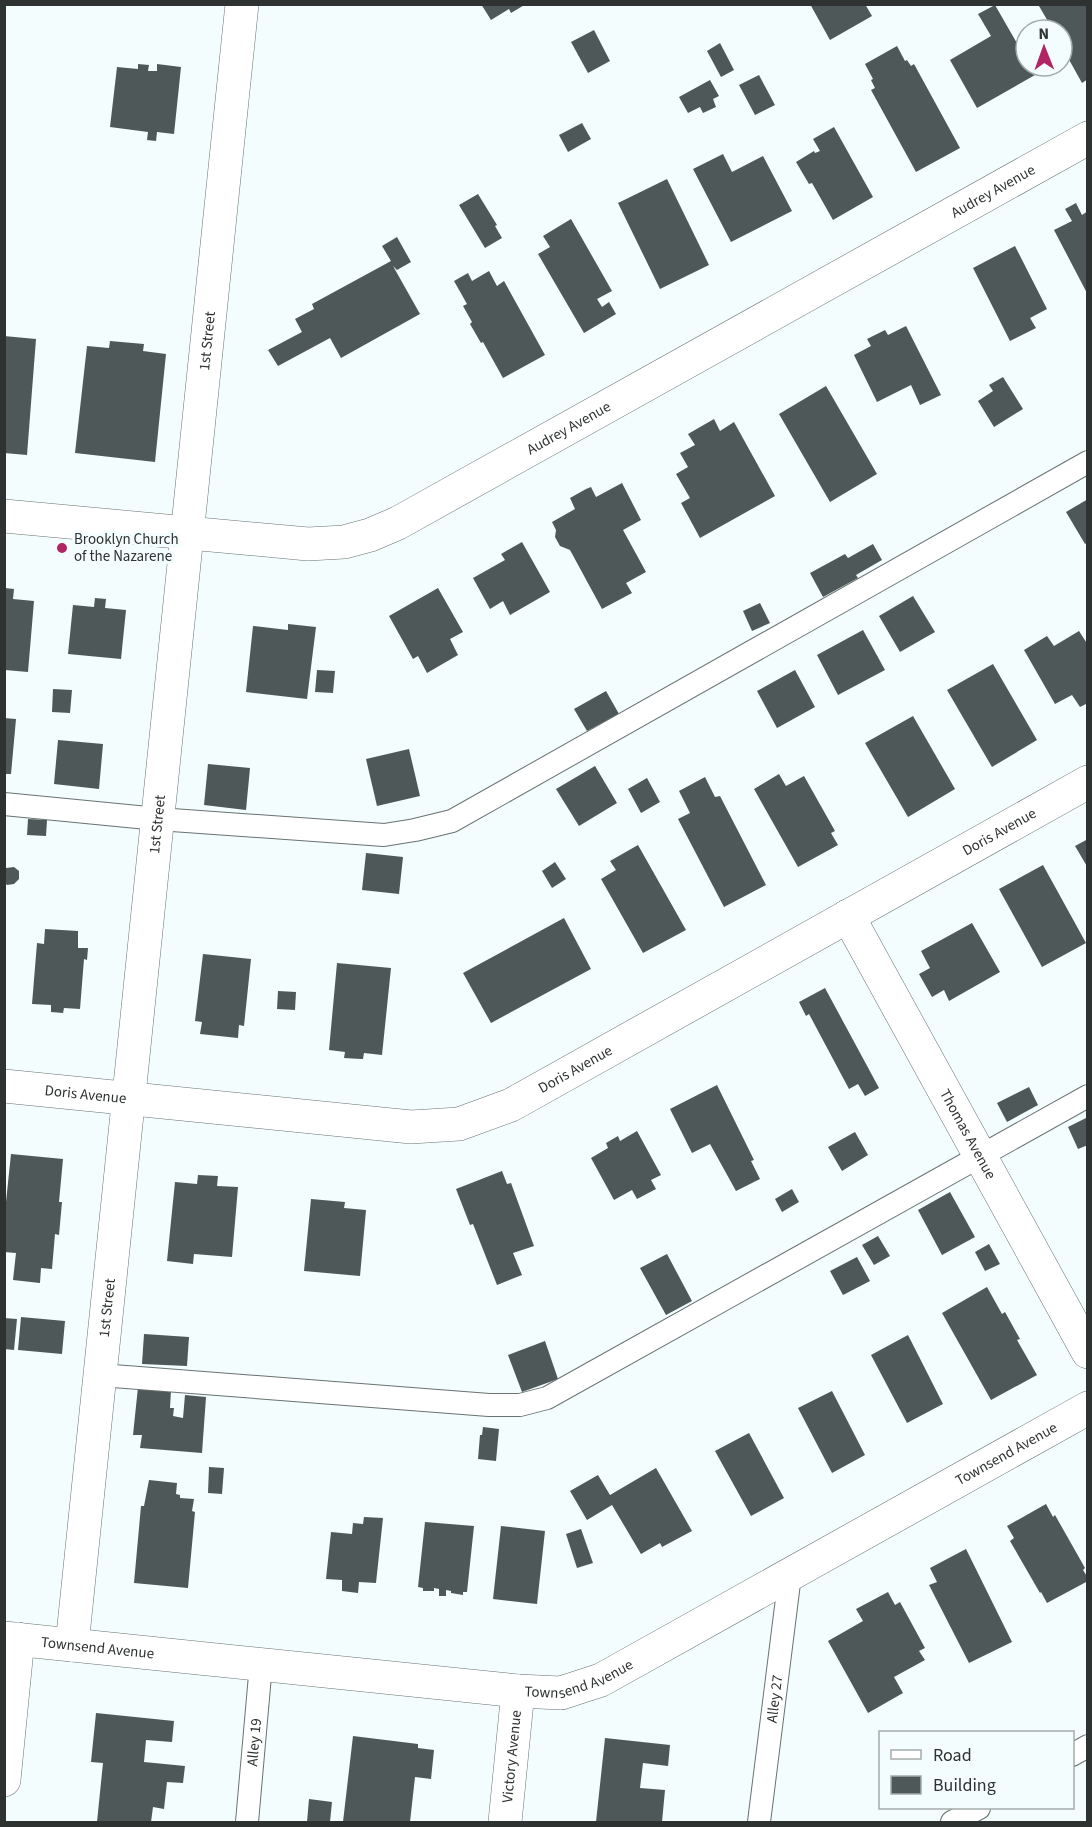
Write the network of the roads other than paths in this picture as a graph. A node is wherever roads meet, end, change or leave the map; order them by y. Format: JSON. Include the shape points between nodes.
{"nodes":[{"id":1,"x":242,"y":4,"type":"edge"},
{"id":2,"x":1088,"y":138,"type":"edge"},
{"id":3,"x":1088,"y":462,"type":"edge"},
{"id":4,"x":4,"y":516,"type":"edge"},
{"id":5,"x":187,"y":533,"type":"junction"},
{"id":6,"x":1088,"y":782,"type":"edge"},
{"id":7,"x":4,"y":804,"type":"edge"},
{"id":8,"x":158,"y":819,"type":"junction"},
{"id":9,"x":848,"y":916,"type":"junction"},
{"id":10,"x":4,"y":1086,"type":"edge"},
{"id":11,"x":1088,"y":1096,"type":"edge"},
{"id":12,"x":129,"y":1098,"type":"junction"},
{"id":13,"x":980,"y":1156,"type":"junction"},
{"id":14,"x":1088,"y":1352,"type":"edge"},
{"id":15,"x":100,"y":1375,"type":"junction"},
{"id":16,"x":1088,"y":1408,"type":"edge"},
{"id":17,"x":790,"y":1575,"type":"junction"},
{"id":18,"x":11,"y":1639,"type":"edge"},
{"id":19,"x":72,"y":1645,"type":"junction"},
{"id":20,"x":261,"y":1664,"type":"junction"},
{"id":21,"x":518,"y":1691,"type":"junction"},
{"id":22,"x":1088,"y":1746,"type":"edge"},
{"id":23,"x":1074,"y":1754,"type":"edge"},
{"id":24,"x":4,"y":1780,"type":"edge"},
{"id":25,"x":977,"y":1809,"type":"edge"},
{"id":26,"x":247,"y":1822,"type":"edge"},
{"id":27,"x":505,"y":1822,"type":"edge"},
{"id":28,"x":759,"y":1822,"type":"edge"},
{"id":29,"x":952,"y":1822,"type":"edge"}],
"edges":[{"from":1,"to":5,"type":"street","name":"1st Street"},
{"from":2,"to":5,"type":"street","name":"Audrey Avenue","via":[[398,523],[344,542],[308,544]]},
{"from":3,"to":8,"type":"lane","via":[[452,821],[384,835]]},
{"from":4,"to":5,"type":"street","name":"Audrey Avenue"},
{"from":5,"to":8,"type":"street","name":"1st Street"},
{"from":6,"to":9,"type":"street","name":"Doris Avenue"},
{"from":7,"to":8,"type":"lane"},
{"from":8,"to":12,"type":"street","name":"1st Street"},
{"from":9,"to":12,"type":"street","name":"Doris Avenue","via":[[511,1105],[459,1124],[411,1126]]},
{"from":9,"to":13,"type":"street","name":"Thomas Avenue"},
{"from":10,"to":12,"type":"street","name":"Doris Avenue"},
{"from":11,"to":13,"type":"lane"},
{"from":12,"to":15,"type":"street","name":"1st Street"},
{"from":13,"to":14,"type":"street","name":"Thomas Avenue"},
{"from":13,"to":15,"type":"lane","via":[[547,1398],[520,1405]]},
{"from":15,"to":19,"type":"street","name":"1st Street"},
{"from":16,"to":17,"type":"street","name":"Townsend Avenue"},
{"from":17,"to":21,"type":"street","name":"Townsend Avenue","via":[[601,1680],[561,1693]]},
{"from":17,"to":28,"type":"lane","name":"Alley 27"},
{"from":18,"to":19,"type":"street","name":"Townsend Avenue"},
{"from":18,"to":24,"type":"street"},
{"from":19,"to":20,"type":"street","name":"Townsend Avenue"},
{"from":20,"to":21,"type":"street","name":"Townsend Avenue"},
{"from":20,"to":26,"type":"lane","name":"Alley 19"},
{"from":21,"to":27,"type":"street","name":"Victory Avenue"},
{"from":22,"to":23,"type":"lane"},
{"from":25,"to":29,"type":"lane"}]}
